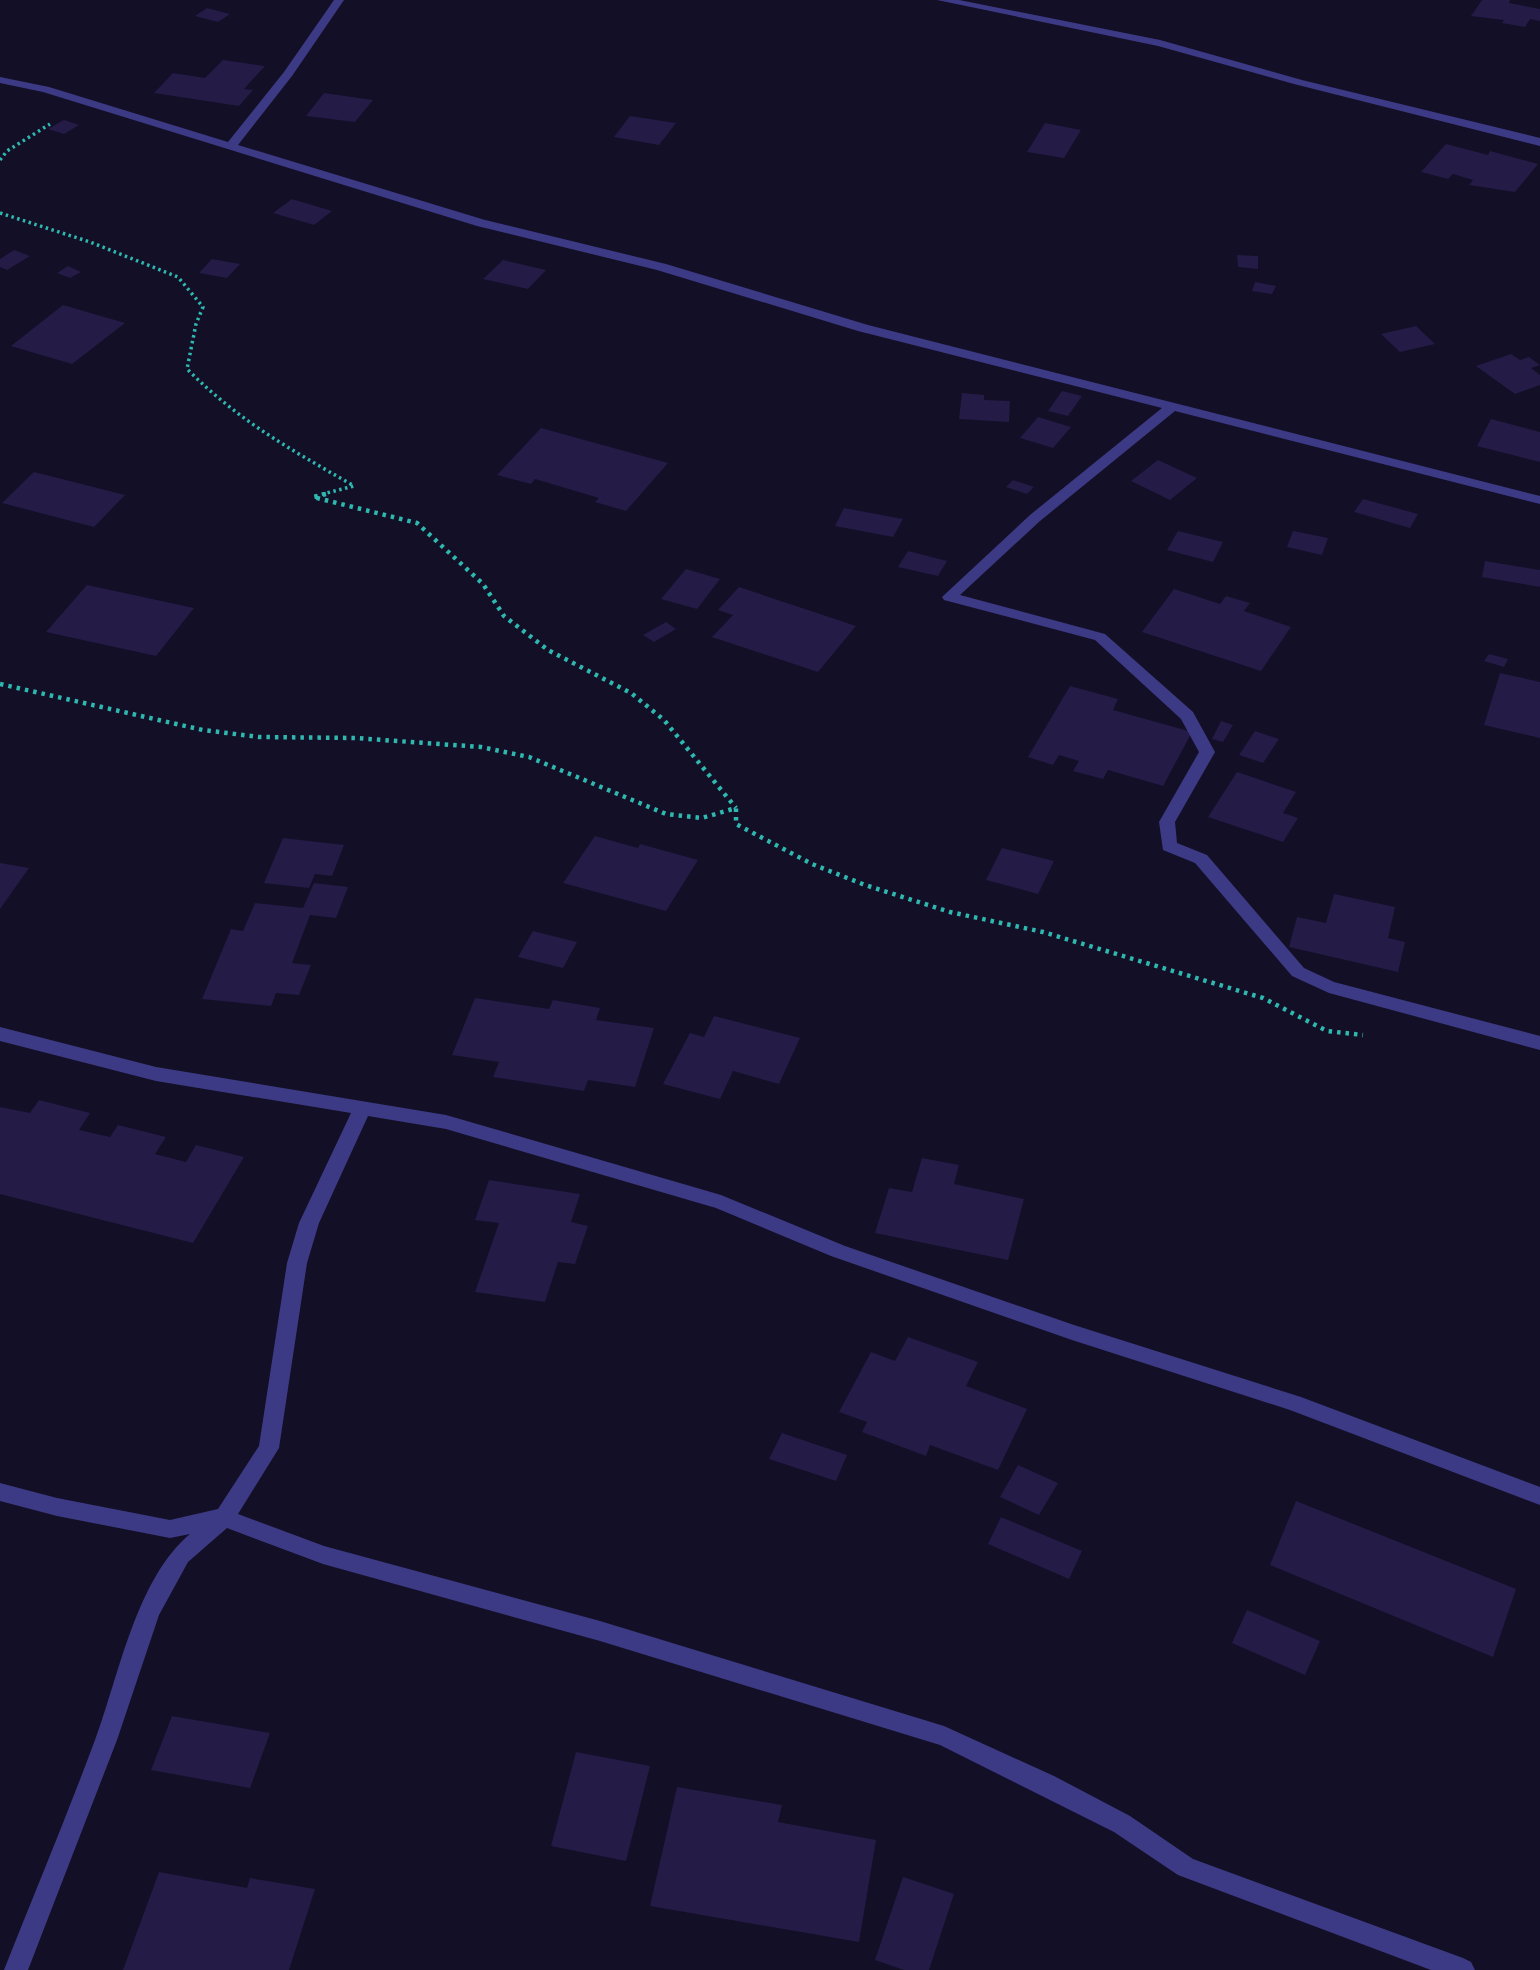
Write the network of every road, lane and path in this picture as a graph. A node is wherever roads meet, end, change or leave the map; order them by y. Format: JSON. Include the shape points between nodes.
{"nodes":[{"id":1,"x":339,"y":0,"type":"edge"},
{"id":2,"x":942,"y":0,"type":"edge"},
{"id":3,"x":0,"y":80,"type":"edge"},
{"id":4,"x":83,"y":103,"type":"junction"},
{"id":5,"x":1540,"y":142,"type":"edge"},
{"id":6,"x":232,"y":145,"type":"junction"},
{"id":7,"x":0,"y":160,"type":"edge"},
{"id":8,"x":0,"y":213,"type":"edge"},
{"id":9,"x":1174,"y":405,"type":"junction"},
{"id":10,"x":1540,"y":500,"type":"edge"},
{"id":11,"x":0,"y":684,"type":"edge"},
{"id":12,"x":736,"y":808,"type":"junction"},
{"id":13,"x":0,"y":1034,"type":"edge"},
{"id":14,"x":1373,"y":1036,"type":"dead end"},
{"id":15,"x":1540,"y":1043,"type":"edge"},
{"id":16,"x":363,"y":1108,"type":"junction"},
{"id":17,"x":0,"y":1492,"type":"edge"},
{"id":18,"x":1540,"y":1496,"type":"edge"},
{"id":19,"x":224,"y":1518,"type":"junction"},
{"id":20,"x":16,"y":1970,"type":"edge"},
{"id":21,"x":1464,"y":1970,"type":"edge"}],
"edges":[{"from":1,"to":6,"type":"street"},
{"from":2,"to":5,"type":"street","via":[[1160,43]]},
{"from":3,"to":4,"type":"street"},
{"from":4,"to":6,"type":"street"},
{"from":4,"to":7,"type":"path"},
{"from":6,"to":9,"type":"street","via":[[481,223],[661,267],[863,328]]},
{"from":8,"to":12,"type":"path","via":[[178,277],[203,307],[187,369],[252,426],[354,486],[313,497],[417,523],[474,575],[504,616],[548,650],[631,693],[664,720]]},
{"from":9,"to":10,"type":"street"},
{"from":9,"to":15,"type":"street","via":[[948,597],[1100,637],[1187,716],[1207,752],[1167,822],[1169,846],[1201,859],[1298,972],[1329,987]]},
{"from":11,"to":12,"type":"path","via":[[231,734],[481,747],[529,757],[666,814],[702,818]]},
{"from":12,"to":14,"type":"path","via":[[736,824],[762,840],[865,885],[1263,998],[1327,1031]]},
{"from":13,"to":16,"type":"street","via":[[156,1074]]},
{"from":16,"to":18,"type":"street","via":[[446,1122],[721,1202],[838,1251],[1294,1403]]},
{"from":16,"to":19,"type":"street","via":[[309,1223],[297,1263],[270,1448]]},
{"from":17,"to":19,"type":"street","via":[[170,1529]]},
{"from":19,"to":20,"type":"street","via":[[180,1555],[149,1613],[106,1740]]},
{"from":19,"to":21,"type":"street","via":[[323,1555],[600,1631],[944,1736],[1122,1824],[1186,1867]]}]}
